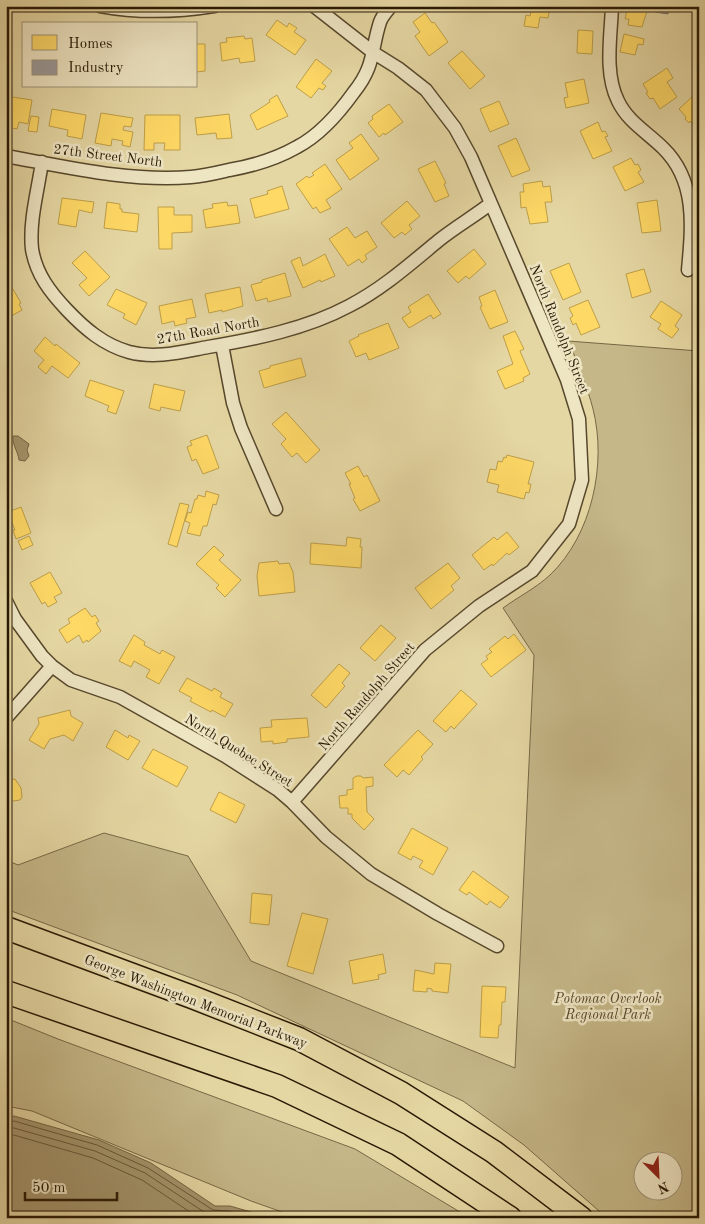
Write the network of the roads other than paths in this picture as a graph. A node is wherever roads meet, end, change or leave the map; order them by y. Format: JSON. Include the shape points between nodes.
{"nodes":[{"id":1,"x":100,"y":6,"type":"edge"},
{"id":2,"x":214,"y":6,"type":"edge"},
{"id":3,"x":314,"y":6,"type":"edge"},
{"id":4,"x":391,"y":6,"type":"edge"},
{"id":5,"x":612,"y":6,"type":"edge"},
{"id":6,"x":374,"y":53,"type":"junction"},
{"id":7,"x":6,"y":156,"type":"edge"},
{"id":8,"x":42,"y":162,"type":"junction"},
{"id":9,"x":490,"y":204,"type":"junction"},
{"id":10,"x":688,"y":270,"type":"dead end"},
{"id":11,"x":222,"y":345,"type":"junction"},
{"id":12,"x":276,"y":509,"type":"dead end"},
{"id":13,"x":6,"y":601,"type":"edge"},
{"id":14,"x":52,"y":666,"type":"junction"},
{"id":15,"x":6,"y":718,"type":"edge"},
{"id":16,"x":292,"y":802,"type":"junction"},
{"id":17,"x":6,"y":928,"type":"edge"},
{"id":18,"x":496,"y":946,"type":"dead end"},
{"id":19,"x":6,"y":992,"type":"edge"},
{"id":20,"x":510,"y":1218,"type":"edge"},
{"id":21,"x":580,"y":1218,"type":"edge"}],
"edges":[{"from":1,"to":2,"type":"street","via":[[119,10],[180,11]]},
{"from":3,"to":6,"type":"street","name":"North Randolph Street"},
{"from":4,"to":6,"type":"street","name":"27th Street North","via":[[381,21]]},
{"from":5,"to":10,"type":"street","via":[[610,61],[617,99],[622,110],[673,159],[686,184],[691,206]]},
{"from":6,"to":8,"type":"street","name":"27th Street North","via":[[364,77],[332,119],[298,147],[248,167],[192,177],[148,177]]},
{"from":6,"to":9,"type":"street","name":"North Randolph Street","via":[[419,85],[439,106],[471,157]]},
{"from":7,"to":8,"type":"street","name":"27th Street North"},
{"from":8,"to":11,"type":"street","name":"27th Road North","via":[[32,250],[44,283],[67,310],[97,338],[129,352],[166,355]]},
{"from":9,"to":11,"type":"street","name":"27th Road North","via":[[439,240],[409,267],[348,307],[280,331]]},
{"from":9,"to":16,"type":"street","name":"North Randolph Street","via":[[568,380],[579,419],[582,480],[569,524],[532,571],[479,606],[425,650]]},
{"from":11,"to":12,"type":"street","via":[[241,428]]},
{"from":13,"to":14,"type":"street","name":"North Quebec Street","via":[[15,619]]},
{"from":14,"to":15,"type":"street"},
{"from":14,"to":16,"type":"street","name":"North Quebec Street","via":[[71,680],[120,697],[225,756]]},
{"from":16,"to":18,"type":"street","name":"North Quebec Street","via":[[326,837],[371,874]]},
{"from":17,"to":21,"type":"highway","name":"George Washington Memorial Parkway","via":[[299,1039],[409,1098],[494,1152]]},
{"from":19,"to":20,"type":"highway","via":[[277,1086],[398,1144]]}]}
